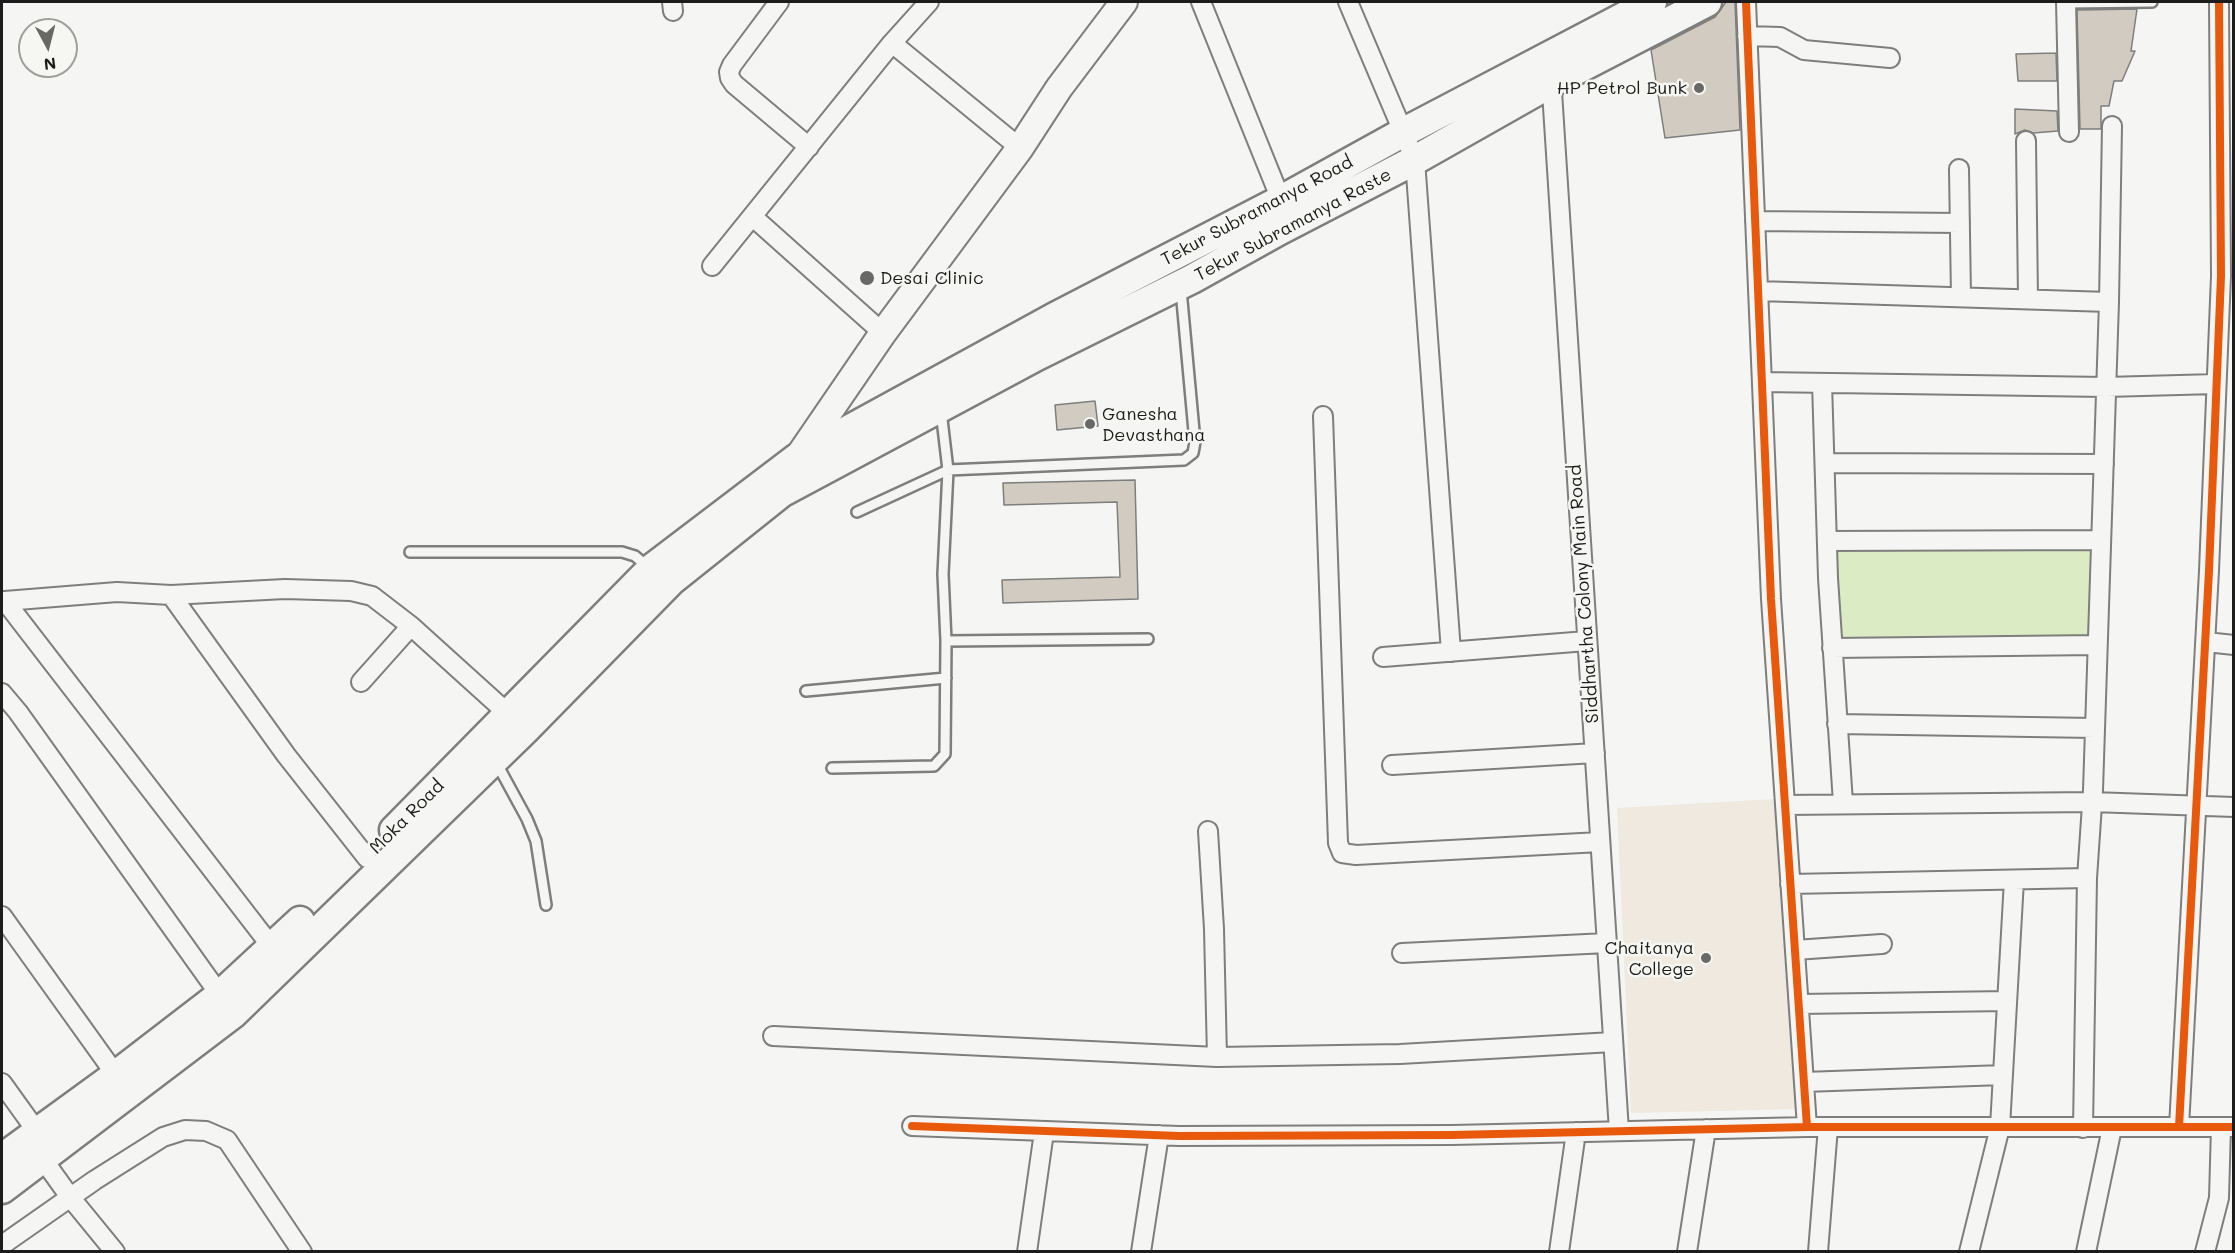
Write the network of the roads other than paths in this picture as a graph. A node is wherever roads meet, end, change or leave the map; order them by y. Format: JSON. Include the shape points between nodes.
{"nodes":[{"id":1,"x":779,"y":2,"type":"edge"},
{"id":2,"x":929,"y":2,"type":"edge"},
{"id":3,"x":1124,"y":2,"type":"edge"},
{"id":4,"x":1201,"y":2,"type":"edge"},
{"id":5,"x":1348,"y":2,"type":"edge"},
{"id":6,"x":1652,"y":2,"type":"edge"},
{"id":7,"x":1707,"y":2,"type":"edge"},
{"id":8,"x":1746,"y":2,"type":"edge"},
{"id":9,"x":2066,"y":2,"type":"edge"},
{"id":10,"x":2152,"y":2,"type":"edge"},
{"id":11,"x":2219,"y":2,"type":"edge"},
{"id":12,"x":1747,"y":36,"type":"junction"},
{"id":13,"x":892,"y":43,"type":"junction"},
{"id":14,"x":1890,"y":58,"type":"dead end"},
{"id":15,"x":1550,"y":70,"type":"junction"},
{"id":16,"x":2112,"y":126,"type":"dead end"},
{"id":17,"x":1404,"y":132,"type":"junction"},
{"id":18,"x":2069,"y":132,"type":"dead end"},
{"id":19,"x":2026,"y":141,"type":"dead end"},
{"id":20,"x":809,"y":147,"type":"junction"},
{"id":21,"x":1020,"y":148,"type":"junction"},
{"id":22,"x":1415,"y":160,"type":"junction"},
{"id":23,"x":1959,"y":169,"type":"dead end"},
{"id":24,"x":1281,"y":200,"type":"junction"},
{"id":25,"x":753,"y":217,"type":"junction"},
{"id":26,"x":1755,"y":221,"type":"junction"},
{"id":27,"x":1960,"y":223,"type":"junction"},
{"id":28,"x":712,"y":266,"type":"dead end"},
{"id":29,"x":2227,"y":276,"type":"edge"},
{"id":30,"x":1180,"y":284,"type":"junction"},
{"id":31,"x":1758,"y":291,"type":"junction"},
{"id":32,"x":1961,"y":297,"type":"junction"},
{"id":33,"x":2028,"y":299,"type":"junction"},
{"id":34,"x":2109,"y":302,"type":"junction"},
{"id":35,"x":883,"y":333,"type":"junction"},
{"id":36,"x":2225,"y":365,"type":"edge"},
{"id":37,"x":1762,"y":382,"type":"junction"},
{"id":38,"x":1822,"y":383,"type":"junction"},
{"id":39,"x":2216,"y":384,"type":"junction"},
{"id":40,"x":2106,"y":387,"type":"junction"},
{"id":41,"x":941,"y":409,"type":"junction"},
{"id":42,"x":1323,"y":416,"type":"dead end"},
{"id":43,"x":869,"y":432,"type":"junction"},
{"id":44,"x":798,"y":458,"type":"junction"},
{"id":45,"x":1824,"y":463,"type":"junction"},
{"id":46,"x":2104,"y":464,"type":"junction"},
{"id":47,"x":948,"y":470,"type":"junction"},
{"id":48,"x":781,"y":493,"type":"junction"},
{"id":49,"x":856,"y":512,"type":"dead end"},
{"id":50,"x":2101,"y":540,"type":"junction"},
{"id":51,"x":1827,"y":541,"type":"junction"},
{"id":52,"x":410,"y":552,"type":"dead end"},
{"id":53,"x":651,"y":569,"type":"junction"},
{"id":54,"x":171,"y":595,"type":"junction"},
{"id":55,"x":3,"y":601,"type":"edge"},
{"id":56,"x":411,"y":626,"type":"junction"},
{"id":57,"x":1148,"y":639,"type":"dead end"},
{"id":58,"x":946,"y":641,"type":"junction"},
{"id":59,"x":1587,"y":641,"type":"junction"},
{"id":60,"x":2206,"y":642,"type":"junction"},
{"id":61,"x":2097,"y":645,"type":"junction"},
{"id":62,"x":2234,"y":645,"type":"edge"},
{"id":63,"x":1832,"y":648,"type":"junction"},
{"id":64,"x":1451,"y":652,"type":"junction"},
{"id":65,"x":1383,"y":657,"type":"dead end"},
{"id":66,"x":946,"y":678,"type":"junction"},
{"id":67,"x":361,"y":682,"type":"dead end"},
{"id":68,"x":806,"y":691,"type":"dead end"},
{"id":69,"x":2,"y":693,"type":"edge"},
{"id":70,"x":517,"y":722,"type":"junction"},
{"id":71,"x":1837,"y":724,"type":"junction"},
{"id":72,"x":2095,"y":728,"type":"junction"},
{"id":73,"x":1594,"y":753,"type":"junction"},
{"id":74,"x":495,"y":759,"type":"junction"},
{"id":75,"x":1392,"y":765,"type":"dead end"},
{"id":76,"x":832,"y":768,"type":"dead end"},
{"id":77,"x":2092,"y":802,"type":"junction"},
{"id":78,"x":1843,"y":803,"type":"junction"},
{"id":79,"x":1785,"y":805,"type":"junction"},
{"id":80,"x":2198,"y":806,"type":"junction"},
{"id":81,"x":2234,"y":807,"type":"edge"},
{"id":82,"x":1208,"y":831,"type":"dead end"},
{"id":83,"x":1600,"y":842,"type":"junction"},
{"id":84,"x":367,"y":858,"type":"junction"},
{"id":85,"x":2087,"y":878,"type":"junction"},
{"id":86,"x":2014,"y":880,"type":"junction"},
{"id":87,"x":1791,"y":884,"type":"junction"},
{"id":88,"x":546,"y":905,"type":"dead end"},
{"id":89,"x":2,"y":916,"type":"edge"},
{"id":90,"x":8,"y":939,"type":"edge"},
{"id":91,"x":1607,"y":943,"type":"junction"},
{"id":92,"x":1882,"y":944,"type":"dead end"},
{"id":93,"x":1795,"y":950,"type":"junction"},
{"id":94,"x":1402,"y":953,"type":"dead end"},
{"id":95,"x":278,"y":956,"type":"junction"},
{"id":96,"x":220,"y":994,"type":"junction"},
{"id":97,"x":2007,"y":1001,"type":"junction"},
{"id":98,"x":1799,"y":1004,"type":"junction"},
{"id":99,"x":773,"y":1036,"type":"dead end"},
{"id":100,"x":1613,"y":1042,"type":"junction"},
{"id":101,"x":1218,"y":1057,"type":"junction"},
{"id":102,"x":2003,"y":1075,"type":"junction"},
{"id":103,"x":116,"y":1076,"type":"junction"},
{"id":104,"x":1804,"y":1082,"type":"junction"},
{"id":105,"x":2,"y":1083,"type":"edge"},
{"id":106,"x":912,"y":1126,"type":"dead end"},
{"id":107,"x":1807,"y":1127,"type":"junction"},
{"id":108,"x":1828,"y":1127,"type":"junction"},
{"id":109,"x":2000,"y":1127,"type":"junction"},
{"id":110,"x":2179,"y":1127,"type":"junction"},
{"id":111,"x":2227,"y":1127,"type":"edge"},
{"id":112,"x":2083,"y":1128,"type":"junction"},
{"id":113,"x":2112,"y":1128,"type":"junction"},
{"id":114,"x":1706,"y":1129,"type":"junction"},
{"id":115,"x":1619,"y":1131,"type":"junction"},
{"id":116,"x":1044,"y":1132,"type":"junction"},
{"id":117,"x":1576,"y":1132,"type":"junction"},
{"id":118,"x":1159,"y":1135,"type":"junction"},
{"id":119,"x":44,"y":1148,"type":"junction"},
{"id":120,"x":2,"y":1158,"type":"edge"},
{"id":121,"x":2,"y":1189,"type":"edge"},
{"id":122,"x":69,"y":1197,"type":"junction"},
{"id":123,"x":2,"y":1245,"type":"edge"},
{"id":124,"x":115,"y":1251,"type":"edge"},
{"id":125,"x":302,"y":1251,"type":"edge"},
{"id":126,"x":1027,"y":1251,"type":"edge"},
{"id":127,"x":1141,"y":1251,"type":"edge"},
{"id":128,"x":1559,"y":1251,"type":"edge"},
{"id":129,"x":1687,"y":1251,"type":"edge"},
{"id":130,"x":1818,"y":1251,"type":"edge"},
{"id":131,"x":1969,"y":1251,"type":"edge"},
{"id":132,"x":2086,"y":1251,"type":"edge"},
{"id":133,"x":2205,"y":1251,"type":"edge"}],
"edges":[{"from":1,"to":20,"type":"street","via":[[737,58],[730,78]]},
{"from":2,"to":13,"type":"street"},
{"from":3,"to":21,"type":"main road","via":[[1059,88]]},
{"from":4,"to":24,"type":"street"},
{"from":5,"to":17,"type":"street"},
{"from":6,"to":15,"type":"main road","name":"Tekur Subramanya Road"},
{"from":7,"to":15,"type":"main road","name":"Tekur Subramanya Raste"},
{"from":8,"to":12,"type":"street"},
{"from":9,"to":10,"type":"lane"},
{"from":9,"to":18,"type":"street"},
{"from":11,"to":29,"type":"street"},
{"from":12,"to":14,"type":"street","via":[[1780,37],[1804,50]]},
{"from":12,"to":26,"type":"street"},
{"from":13,"to":20,"type":"street"},
{"from":13,"to":21,"type":"street"},
{"from":15,"to":17,"type":"main road","name":"Tekur Subramanya Road"},
{"from":15,"to":22,"type":"main road","name":"Tekur Subramanya Raste"},
{"from":15,"to":59,"type":"street","name":"Siddhartha Colony Main Road"},
{"from":16,"to":34,"type":"street"},
{"from":17,"to":22,"type":"street"},
{"from":17,"to":24,"type":"main road","name":"Tekur Subramanya Road"},
{"from":19,"to":33,"type":"street"},
{"from":20,"to":25,"type":"street"},
{"from":21,"to":35,"type":"main road"},
{"from":22,"to":30,"type":"main road","name":"Tekur Subramanya Raste"},
{"from":22,"to":64,"type":"street"},
{"from":23,"to":27,"type":"street"},
{"from":24,"to":43,"type":"main road","name":"Tekur Subramanya Road","via":[[1053,318]]},
{"from":25,"to":28,"type":"street"},
{"from":25,"to":35,"type":"street"},
{"from":26,"to":27,"type":"street"},
{"from":26,"to":31,"type":"street"},
{"from":27,"to":32,"type":"street"},
{"from":29,"to":36,"type":"street"},
{"from":30,"to":41,"type":"main road","name":"Tekur Subramanya Raste"},
{"from":30,"to":47,"type":"lane","via":[[1193,453],[1184,460]]},
{"from":31,"to":32,"type":"street"},
{"from":31,"to":37,"type":"street"},
{"from":32,"to":33,"type":"street"},
{"from":33,"to":34,"type":"street"},
{"from":34,"to":40,"type":"street"},
{"from":35,"to":44,"type":"main road"},
{"from":36,"to":39,"type":"street"},
{"from":37,"to":38,"type":"street"},
{"from":37,"to":79,"type":"street"},
{"from":38,"to":40,"type":"street"},
{"from":38,"to":45,"type":"street"},
{"from":39,"to":40,"type":"street"},
{"from":39,"to":60,"type":"street"},
{"from":40,"to":46,"type":"street"},
{"from":41,"to":43,"type":"main road","name":"Tekur Subramanya Raste"},
{"from":41,"to":47,"type":"lane"},
{"from":42,"to":83,"type":"street","via":[[1338,843],[1342,853]]},
{"from":43,"to":44,"type":"main road","name":"Moka Road"},
{"from":43,"to":48,"type":"main road","name":"Moka Road"},
{"from":44,"to":48,"type":"main road"},
{"from":44,"to":53,"type":"main road","name":"Moka Road"},
{"from":45,"to":46,"type":"street"},
{"from":45,"to":51,"type":"street"},
{"from":46,"to":50,"type":"street"},
{"from":47,"to":49,"type":"lane"},
{"from":47,"to":58,"type":"lane","via":[[943,574]]},
{"from":48,"to":70,"type":"main road","name":"Moka Road","via":[[672,580]]},
{"from":50,"to":51,"type":"street"},
{"from":50,"to":61,"type":"street"},
{"from":51,"to":63,"type":"street"},
{"from":52,"to":53,"type":"lane","via":[[622,552],[635,556]]},
{"from":53,"to":70,"type":"main road","name":"Moka Road"},
{"from":54,"to":55,"type":"street","via":[[117,592]]},
{"from":54,"to":56,"type":"street","via":[[285,589],[351,591],[372,596]]},
{"from":54,"to":84,"type":"street","via":[[286,755]]},
{"from":55,"to":95,"type":"street"},
{"from":56,"to":67,"type":"street"},
{"from":56,"to":70,"type":"street"},
{"from":57,"to":58,"type":"lane"},
{"from":58,"to":66,"type":"lane"},
{"from":59,"to":64,"type":"street"},
{"from":59,"to":73,"type":"street","name":"Siddhartha Colony Main Road"},
{"from":60,"to":62,"type":"street"},
{"from":60,"to":80,"type":"street"},
{"from":61,"to":63,"type":"street"},
{"from":61,"to":72,"type":"street"},
{"from":63,"to":71,"type":"street"},
{"from":64,"to":65,"type":"street"},
{"from":66,"to":68,"type":"lane"},
{"from":66,"to":76,"type":"lane","via":[[945,754],[934,766]]},
{"from":69,"to":96,"type":"street"},
{"from":70,"to":74,"type":"main road","name":"Moka Road"},
{"from":70,"to":84,"type":"main road","name":"Moka Road"},
{"from":71,"to":72,"type":"street"},
{"from":71,"to":78,"type":"street"},
{"from":72,"to":77,"type":"street"},
{"from":73,"to":75,"type":"street"},
{"from":73,"to":83,"type":"street","name":"Siddhartha Colony Main Road"},
{"from":74,"to":88,"type":"lane","via":[[536,841]]},
{"from":74,"to":95,"type":"main road","name":"Moka Road"},
{"from":77,"to":78,"type":"street"},
{"from":77,"to":80,"type":"street"},
{"from":77,"to":85,"type":"street"},
{"from":78,"to":79,"type":"street"},
{"from":79,"to":87,"type":"street"},
{"from":80,"to":81,"type":"street"},
{"from":80,"to":110,"type":"street"},
{"from":82,"to":101,"type":"street"},
{"from":83,"to":91,"type":"street","name":"Siddhartha Colony Main Road"},
{"from":84,"to":95,"type":"main road","name":"Moka Road"},
{"from":85,"to":86,"type":"street"},
{"from":85,"to":112,"type":"street"},
{"from":86,"to":87,"type":"street"},
{"from":86,"to":97,"type":"street"},
{"from":87,"to":93,"type":"street"},
{"from":89,"to":90,"type":"street"},
{"from":90,"to":103,"type":"street"},
{"from":91,"to":94,"type":"street"},
{"from":91,"to":100,"type":"street","name":"Siddhartha Colony Main Road"},
{"from":92,"to":93,"type":"street"},
{"from":93,"to":98,"type":"street"},
{"from":95,"to":96,"type":"main road","name":"Moka Road"},
{"from":95,"to":119,"type":"main road","name":"Moka Road","via":[[234,1013]]},
{"from":96,"to":103,"type":"main road","name":"Moka Road"},
{"from":97,"to":98,"type":"street"},
{"from":97,"to":102,"type":"street"},
{"from":98,"to":104,"type":"street"},
{"from":99,"to":101,"type":"street"},
{"from":100,"to":101,"type":"street","via":[[1400,1054]]},
{"from":100,"to":115,"type":"street","name":"Siddhartha Colony Main Road"},
{"from":102,"to":104,"type":"street"},
{"from":102,"to":109,"type":"street"},
{"from":103,"to":119,"type":"main road","name":"Moka Road"},
{"from":104,"to":107,"type":"street"},
{"from":105,"to":119,"type":"street"},
{"from":106,"to":116,"type":"street"},
{"from":107,"to":108,"type":"street"},
{"from":107,"to":114,"type":"street"},
{"from":108,"to":109,"type":"street"},
{"from":108,"to":130,"type":"street"},
{"from":109,"to":112,"type":"street"},
{"from":109,"to":131,"type":"street"},
{"from":110,"to":111,"type":"street"},
{"from":110,"to":113,"type":"street"},
{"from":111,"to":133,"type":"street","via":[[2219,1198]]},
{"from":112,"to":113,"type":"street"},
{"from":113,"to":132,"type":"street"},
{"from":114,"to":115,"type":"street"},
{"from":114,"to":129,"type":"street"},
{"from":115,"to":117,"type":"street"},
{"from":116,"to":118,"type":"street"},
{"from":116,"to":126,"type":"street"},
{"from":117,"to":118,"type":"street","via":[[1440,1136]]},
{"from":117,"to":128,"type":"street"},
{"from":118,"to":127,"type":"street"},
{"from":119,"to":120,"type":"main road","name":"Moka Road"},
{"from":119,"to":121,"type":"main road","name":"Moka Road"},
{"from":119,"to":122,"type":"street"},
{"from":122,"to":123,"type":"street"},
{"from":122,"to":124,"type":"street"},
{"from":122,"to":125,"type":"street","via":[[163,1137],[185,1130],[206,1131],[227,1140]]}]}
